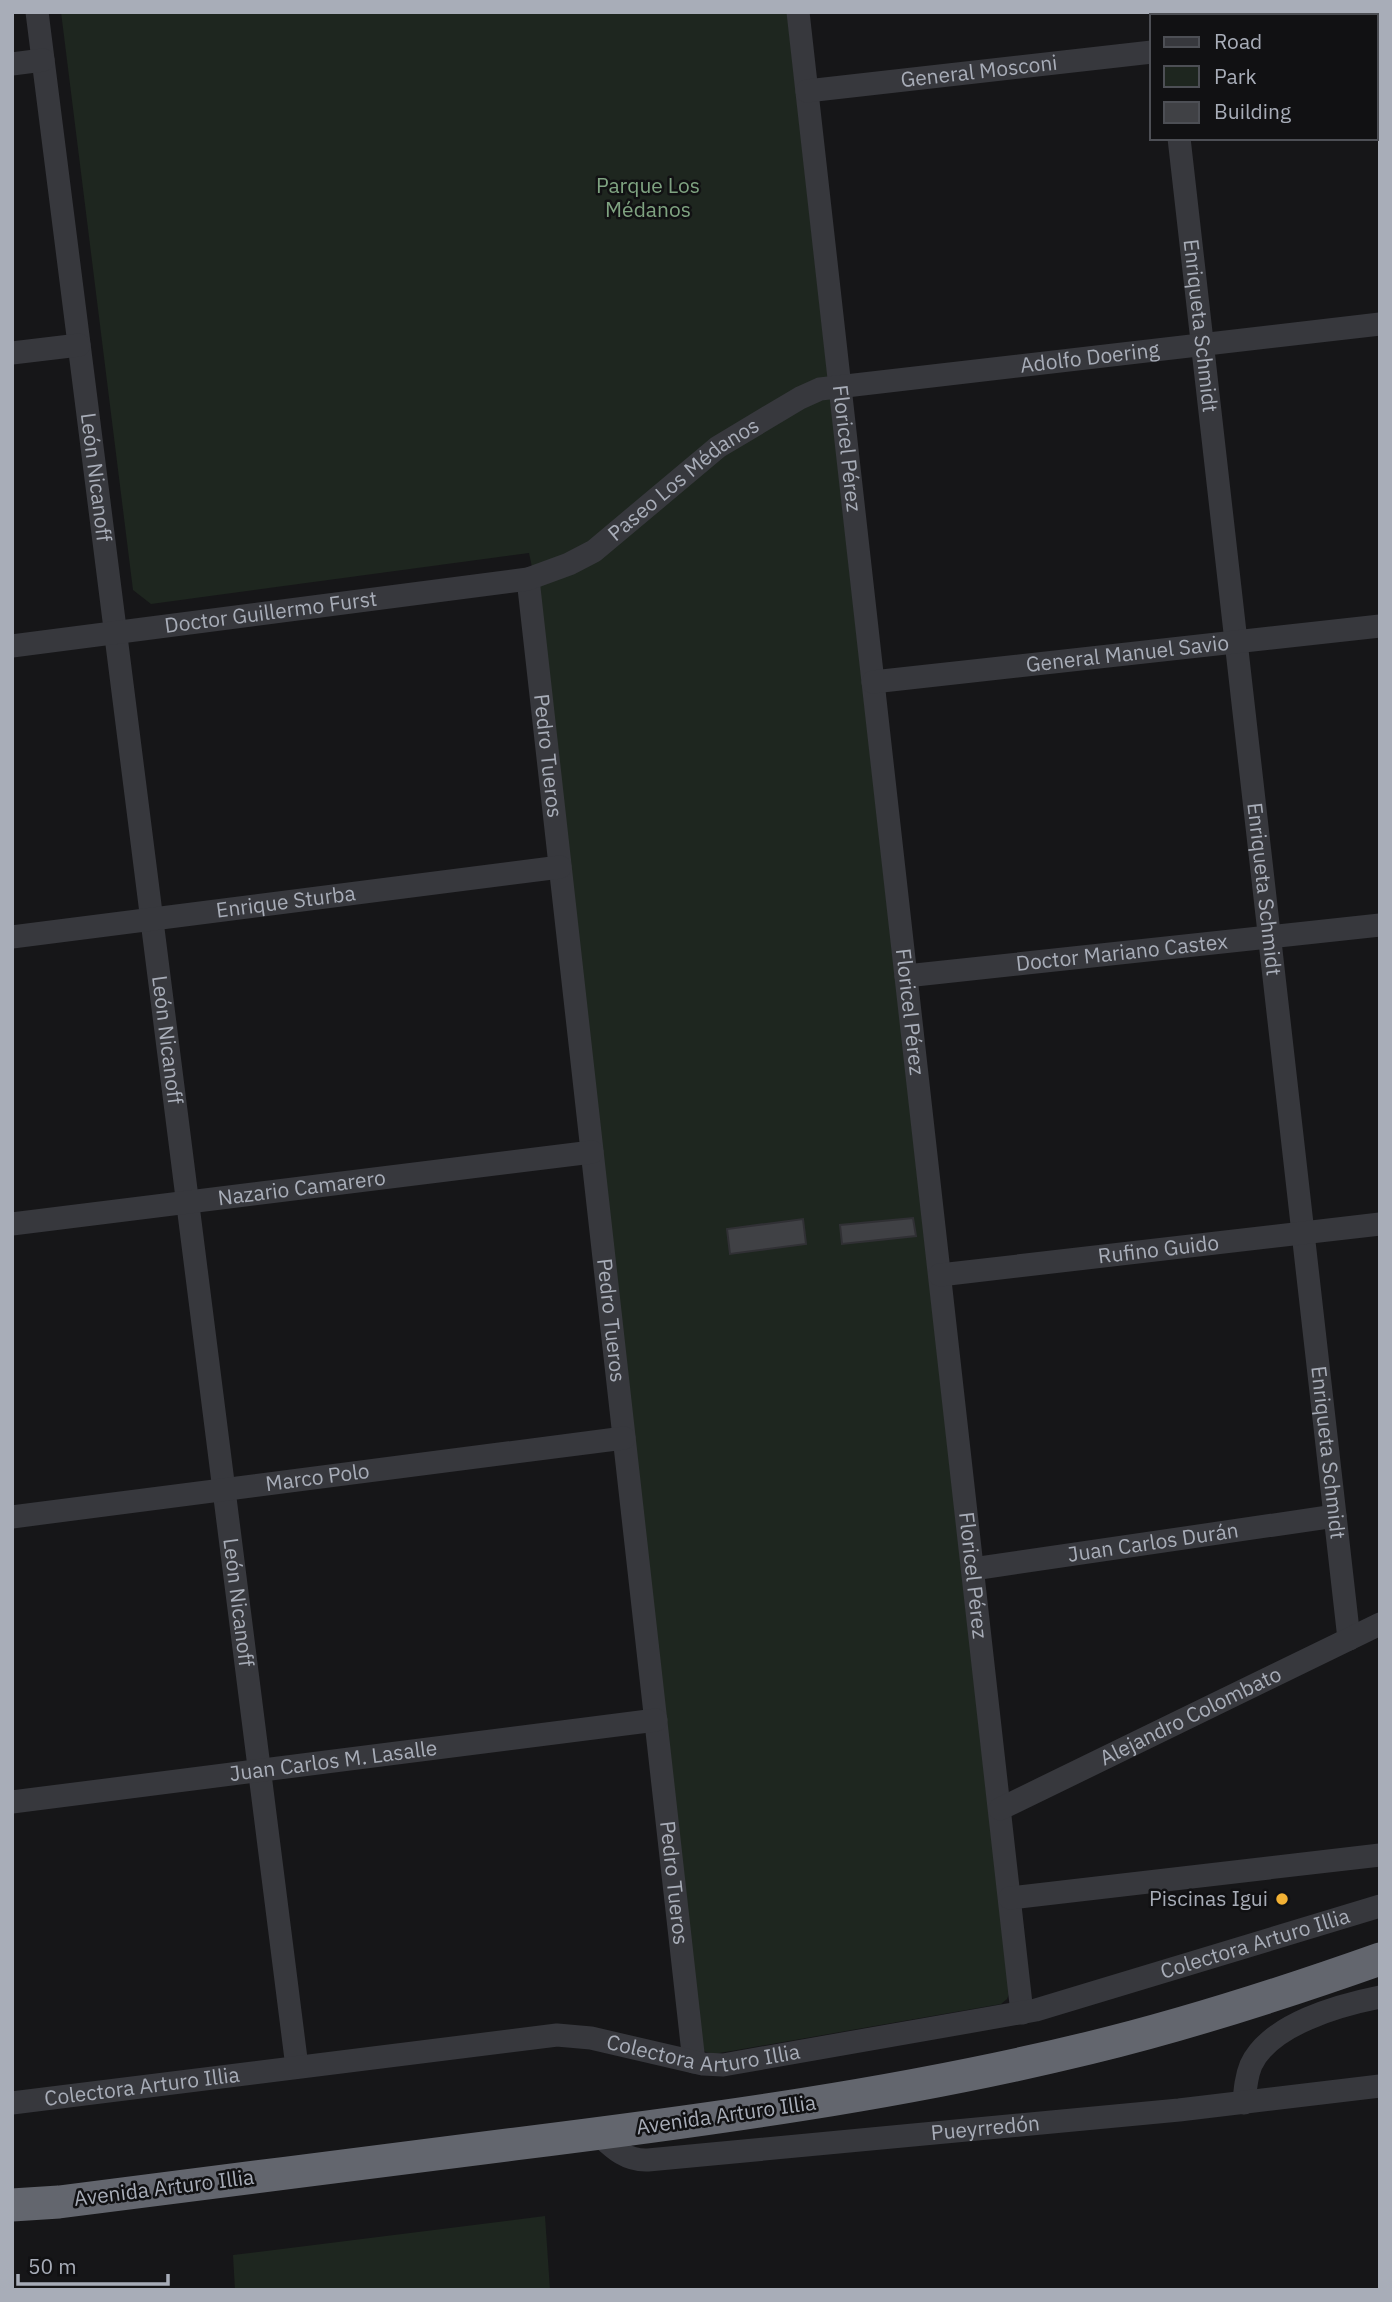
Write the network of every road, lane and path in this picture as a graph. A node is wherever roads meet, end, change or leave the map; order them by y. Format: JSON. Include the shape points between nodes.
{"nodes":[{"id":1,"x":37,"y":12,"type":"edge"},
{"id":2,"x":798,"y":12,"type":"edge"},
{"id":3,"x":1150,"y":52,"type":"edge"},
{"id":4,"x":43,"y":60,"type":"junction"},
{"id":5,"x":12,"y":64,"type":"edge"},
{"id":6,"x":807,"y":91,"type":"junction"},
{"id":7,"x":1179,"y":140,"type":"edge"},
{"id":8,"x":1380,"y":324,"type":"edge"},
{"id":9,"x":79,"y":345,"type":"junction"},
{"id":10,"x":1202,"y":345,"type":"junction"},
{"id":11,"x":12,"y":353,"type":"edge"},
{"id":12,"x":840,"y":385,"type":"junction"},
{"id":13,"x":528,"y":579,"type":"junction"},
{"id":14,"x":1380,"y":626,"type":"edge"},
{"id":15,"x":116,"y":632,"type":"junction"},
{"id":16,"x":1236,"y":642,"type":"junction"},
{"id":17,"x":12,"y":646,"type":"edge"},
{"id":18,"x":873,"y":682,"type":"junction"},
{"id":19,"x":560,"y":867,"type":"junction"},
{"id":20,"x":152,"y":919,"type":"junction"},
{"id":21,"x":1380,"y":925,"type":"edge"},
{"id":22,"x":12,"y":937,"type":"edge"},
{"id":23,"x":1269,"y":937,"type":"junction"},
{"id":24,"x":906,"y":976,"type":"junction"},
{"id":25,"x":592,"y":1152,"type":"junction"},
{"id":26,"x":188,"y":1202,"type":"junction"},
{"id":27,"x":12,"y":1224,"type":"edge"},
{"id":28,"x":1380,"y":1224,"type":"edge"},
{"id":29,"x":1303,"y":1233,"type":"junction"},
{"id":30,"x":940,"y":1275,"type":"junction"},
{"id":31,"x":624,"y":1438,"type":"junction"},
{"id":32,"x":224,"y":1490,"type":"junction"},
{"id":33,"x":1335,"y":1516,"type":"junction"},
{"id":34,"x":12,"y":1517,"type":"edge"},
{"id":35,"x":973,"y":1569,"type":"junction"},
{"id":36,"x":1380,"y":1624,"type":"edge"},
{"id":37,"x":1349,"y":1639,"type":"junction"},
{"id":38,"x":656,"y":1720,"type":"junction"},
{"id":39,"x":260,"y":1770,"type":"junction"},
{"id":40,"x":12,"y":1802,"type":"edge"},
{"id":41,"x":1000,"y":1810,"type":"junction"},
{"id":42,"x":1380,"y":1855,"type":"edge"},
{"id":43,"x":1010,"y":1898,"type":"junction"},
{"id":44,"x":1380,"y":1906,"type":"edge"},
{"id":45,"x":1380,"y":1959,"type":"edge"},
{"id":46,"x":1380,"y":1997,"type":"edge"},
{"id":47,"x":1022,"y":2013,"type":"junction"},
{"id":48,"x":694,"y":2062,"type":"junction"},
{"id":49,"x":297,"y":2067,"type":"junction"},
{"id":50,"x":1380,"y":2086,"type":"edge"},
{"id":51,"x":12,"y":2103,"type":"edge"},
{"id":52,"x":1244,"y":2103,"type":"junction"},
{"id":53,"x":598,"y":2134,"type":"junction"},
{"id":54,"x":59,"y":2202,"type":"junction"},
{"id":55,"x":12,"y":2205,"type":"edge"},
{"id":56,"x":12,"y":2211,"type":"edge"}],
"edges":[{"from":1,"to":4,"type":"street","name":"León Nicanoff"},
{"from":2,"to":6,"type":"street","name":"Floricel Pérez"},
{"from":3,"to":6,"type":"street","name":"General Mosconi"},
{"from":4,"to":5,"type":"street"},
{"from":4,"to":9,"type":"street","name":"León Nicanoff"},
{"from":6,"to":12,"type":"street","name":"Floricel Pérez"},
{"from":7,"to":10,"type":"street","name":"Enriqueta Schmidt"},
{"from":8,"to":10,"type":"street","name":"Adolfo Doering"},
{"from":9,"to":11,"type":"street"},
{"from":9,"to":15,"type":"street","name":"León Nicanoff"},
{"from":10,"to":12,"type":"street","name":"Adolfo Doering"},
{"from":10,"to":16,"type":"street","name":"Enriqueta Schmidt"},
{"from":12,"to":13,"type":"street","name":"Paseo Los Médanos","via":[[810,393],[741,432],[594,551]]},
{"from":12,"to":18,"type":"street","name":"Floricel Pérez"},
{"from":13,"to":15,"type":"street","name":"Doctor Guillermo Furst"},
{"from":13,"to":19,"type":"street","name":"Pedro Tueros"},
{"from":14,"to":16,"type":"street","name":"General Manuel Savio"},
{"from":15,"to":17,"type":"street","name":"Doctor Guillermo Furst"},
{"from":15,"to":20,"type":"street","name":"León Nicanoff"},
{"from":16,"to":18,"type":"street","name":"General Manuel Savio"},
{"from":16,"to":23,"type":"street","name":"Enriqueta Schmidt"},
{"from":18,"to":24,"type":"street","name":"Floricel Pérez"},
{"from":19,"to":20,"type":"street","name":"Enrique Sturba"},
{"from":19,"to":25,"type":"street","name":"Pedro Tueros"},
{"from":20,"to":22,"type":"street","name":"Enrique Sturba"},
{"from":20,"to":26,"type":"street","name":"León Nicanoff"},
{"from":21,"to":23,"type":"street","name":"Doctor Mariano Castex"},
{"from":23,"to":24,"type":"street","name":"Doctor Mariano Castex"},
{"from":23,"to":29,"type":"street","name":"Enriqueta Schmidt"},
{"from":24,"to":30,"type":"street","name":"Floricel Pérez"},
{"from":25,"to":26,"type":"street","name":"Nazario Camarero"},
{"from":25,"to":31,"type":"street","name":"Pedro Tueros"},
{"from":26,"to":27,"type":"street","name":"Nazario Camarero"},
{"from":26,"to":32,"type":"street","name":"León Nicanoff"},
{"from":28,"to":29,"type":"street","name":"Rufino Guido"},
{"from":29,"to":30,"type":"street","name":"Rufino Guido"},
{"from":29,"to":33,"type":"street","name":"Enriqueta Schmidt"},
{"from":30,"to":35,"type":"street","name":"Floricel Pérez"},
{"from":31,"to":32,"type":"street","name":"Marco Polo"},
{"from":31,"to":38,"type":"street","name":"Pedro Tueros"},
{"from":32,"to":34,"type":"street","name":"Marco Polo"},
{"from":32,"to":39,"type":"street","name":"León Nicanoff"},
{"from":33,"to":35,"type":"street","name":"Juan Carlos Durán"},
{"from":33,"to":37,"type":"street","name":"Enriqueta Schmidt"},
{"from":35,"to":41,"type":"street","name":"Floricel Pérez"},
{"from":36,"to":37,"type":"street","name":"Alejandro Colombato"},
{"from":37,"to":41,"type":"street","name":"Alejandro Colombato"},
{"from":38,"to":39,"type":"street","name":"Juan Carlos M. Lasalle"},
{"from":38,"to":48,"type":"street","name":"Pedro Tueros"},
{"from":39,"to":40,"type":"street","name":"Juan Carlos M. Lasalle"},
{"from":39,"to":49,"type":"street","name":"León Nicanoff"},
{"from":41,"to":43,"type":"street","name":"Floricel Pérez"},
{"from":42,"to":43,"type":"street"},
{"from":43,"to":47,"type":"street","name":"Floricel Pérez"},
{"from":44,"to":47,"type":"street","name":"Colectora Arturo Illia"},
{"from":45,"to":53,"type":"highway","name":"Avenida Arturo Illia","via":[[1197,2019],[1057,2056],[810,2104]]},
{"from":46,"to":52,"type":"street","via":[[1320,2014],[1268,2044],[1251,2064]]},
{"from":47,"to":48,"type":"street","name":"Colectora Arturo Illia","via":[[723,2064]]},
{"from":48,"to":49,"type":"street","name":"Colectora Arturo Illia","via":[[569,2035]]},
{"from":49,"to":51,"type":"street","name":"Colectora Arturo Illia"},
{"from":50,"to":52,"type":"street","name":"Pueyrredón"},
{"from":52,"to":53,"type":"street","name":"Pueyrredón","via":[[640,2161],[625,2156]]},
{"from":53,"to":54,"type":"highway","name":"Avenida Arturo Illia"},
{"from":54,"to":55,"type":"highway","name":"Avenida Arturo Illia"},
{"from":54,"to":56,"type":"highway","name":"Avenida Arturo Illia"}]}
